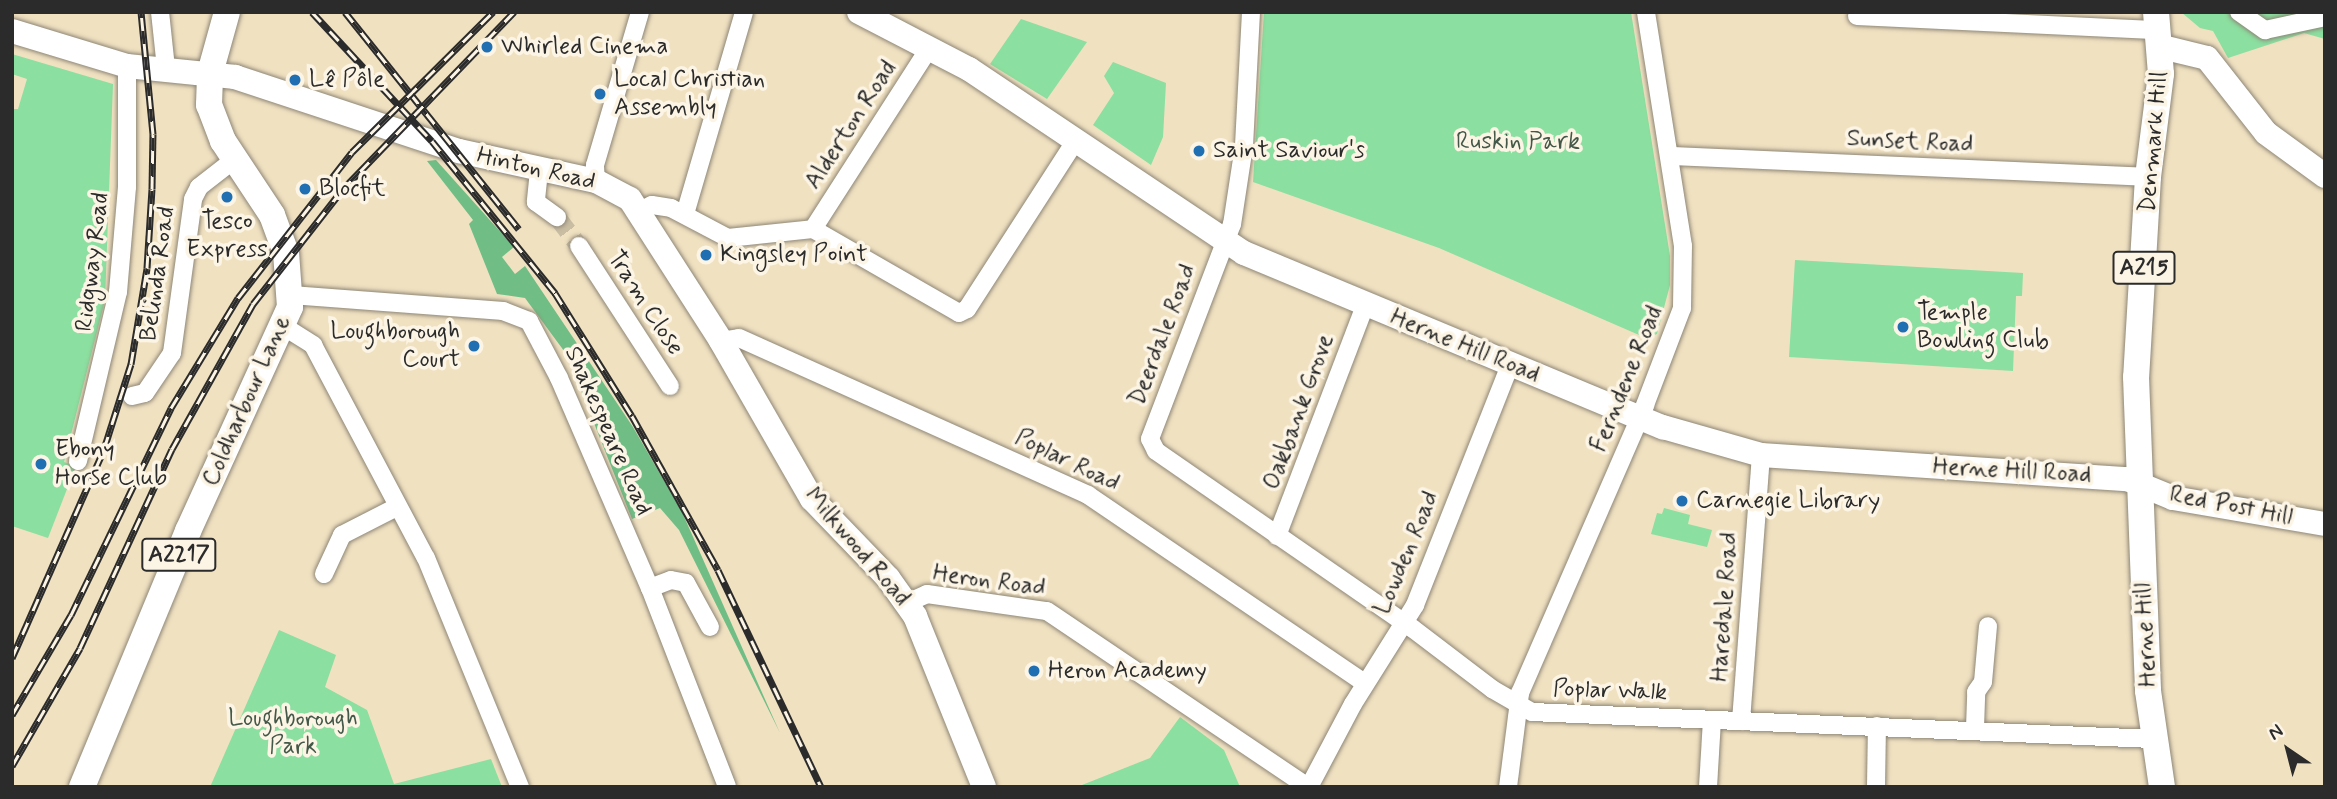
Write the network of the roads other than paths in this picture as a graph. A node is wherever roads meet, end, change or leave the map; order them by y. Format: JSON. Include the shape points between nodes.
{"nodes":[{"id":1,"x":160,"y":12,"type":"edge"},
{"id":2,"x":227,"y":12,"type":"edge"},
{"id":3,"x":640,"y":12,"type":"edge"},
{"id":4,"x":744,"y":12,"type":"edge"},
{"id":5,"x":859,"y":12,"type":"edge"},
{"id":6,"x":1251,"y":12,"type":"edge"},
{"id":7,"x":1646,"y":12,"type":"edge"},
{"id":8,"x":2239,"y":12,"type":"edge"},
{"id":9,"x":1857,"y":16,"type":"dead end"},
{"id":10,"x":2325,"y":17,"type":"edge"},
{"id":11,"x":2159,"y":30,"type":"edge"},
{"id":12,"x":12,"y":31,"type":"edge"},
{"id":13,"x":929,"y":48,"type":"junction"},
{"id":14,"x":127,"y":66,"type":"junction"},
{"id":15,"x":166,"y":68,"type":"junction"},
{"id":16,"x":211,"y":73,"type":"junction"},
{"id":17,"x":1076,"y":140,"type":"junction"},
{"id":18,"x":1670,"y":156,"type":"junction"},
{"id":19,"x":235,"y":159,"type":"junction"},
{"id":20,"x":539,"y":171,"type":"junction"},
{"id":21,"x":2325,"y":176,"type":"edge"},
{"id":22,"x":2148,"y":177,"type":"junction"},
{"id":23,"x":596,"y":181,"type":"junction"},
{"id":24,"x":640,"y":211,"type":"junction"},
{"id":25,"x":685,"y":214,"type":"junction"},
{"id":26,"x":557,"y":217,"type":"tunnel mouth"},
{"id":27,"x":813,"y":229,"type":"junction"},
{"id":28,"x":1224,"y":243,"type":"junction"},
{"id":29,"x":579,"y":246,"type":"tunnel mouth"},
{"id":30,"x":291,"y":295,"type":"junction"},
{"id":31,"x":1365,"y":305,"type":"junction"},
{"id":32,"x":283,"y":326,"type":"junction"},
{"id":33,"x":722,"y":341,"type":"junction"},
{"id":34,"x":1510,"y":365,"type":"junction"},
{"id":35,"x":670,"y":386,"type":"dead end"},
{"id":36,"x":132,"y":396,"type":"dead end"},
{"id":37,"x":1639,"y":418,"type":"junction"},
{"id":38,"x":1151,"y":446,"type":"joint"},
{"id":39,"x":1760,"y":455,"type":"junction"},
{"id":40,"x":78,"y":461,"type":"dead end"},
{"id":41,"x":2139,"y":482,"type":"junction"},
{"id":42,"x":397,"y":507,"type":"junction"},
{"id":43,"x":2325,"y":524,"type":"edge"},
{"id":44,"x":1277,"y":536,"type":"junction"},
{"id":45,"x":324,"y":574,"type":"dead end"},
{"id":46,"x":650,"y":588,"type":"junction"},
{"id":47,"x":907,"y":603,"type":"junction"},
{"id":48,"x":1406,"y":624,"type":"junction"},
{"id":49,"x":1988,"y":626,"type":"dead end"},
{"id":50,"x":710,"y":627,"type":"dead end"},
{"id":51,"x":1366,"y":683,"type":"junction"},
{"id":52,"x":1518,"y":704,"type":"junction"},
{"id":53,"x":1712,"y":720,"type":"junction"},
{"id":54,"x":1741,"y":720,"type":"junction"},
{"id":55,"x":1877,"y":726,"type":"junction"},
{"id":56,"x":1975,"y":728,"type":"junction"},
{"id":57,"x":2152,"y":739,"type":"junction"},
{"id":58,"x":82,"y":787,"type":"edge"},
{"id":59,"x":520,"y":787,"type":"edge"},
{"id":60,"x":727,"y":787,"type":"edge"},
{"id":61,"x":984,"y":787,"type":"edge"},
{"id":62,"x":1309,"y":787,"type":"edge"},
{"id":63,"x":1507,"y":787,"type":"edge"},
{"id":64,"x":1708,"y":787,"type":"edge"},
{"id":65,"x":1876,"y":787,"type":"edge"},
{"id":66,"x":2162,"y":787,"type":"edge"}],
"edges":[{"from":1,"to":15,"type":"street"},
{"from":2,"to":16,"type":"main road","name":"Coldharbour Lane","number":"A2217"},
{"from":3,"to":23,"type":"street","via":[[595,165]]},
{"from":4,"to":25,"type":"street"},
{"from":5,"to":13,"type":"street","name":"Herne Hill Road"},
{"from":6,"to":28,"type":"street","name":"Deerdale Road","via":[[1242,157],[1232,224]]},
{"from":7,"to":18,"type":"street","name":"Ferndene Road"},
{"from":8,"to":10,"type":"street","via":[[2265,30]]},
{"from":9,"to":11,"type":"street","via":[[2060,29]]},
{"from":11,"to":21,"type":"street","via":[[2207,58],[2266,133]]},
{"from":11,"to":22,"type":"main road","name":"Denmark Hill","number":"A215"},
{"from":12,"to":14,"type":"street","name":"Hinton Road"},
{"from":13,"to":17,"type":"street","name":"Herne Hill Road"},
{"from":13,"to":27,"type":"street","name":"Alderton Road"},
{"from":14,"to":15,"type":"street","name":"Hinton Road"},
{"from":14,"to":40,"type":"street","name":"Ridgway Road","via":[[127,187],[118,292]]},
{"from":15,"to":16,"type":"street","name":"Hinton Road"},
{"from":16,"to":19,"type":"main road","name":"Coldharbour Lane","number":"A2217","via":[[209,105]]},
{"from":16,"to":20,"type":"street","name":"Hinton Road","via":[[459,151]]},
{"from":17,"to":27,"type":"street","via":[[964,311],[950,310]]},
{"from":17,"to":28,"type":"street","name":"Herne Hill Road"},
{"from":18,"to":22,"type":"street","name":"Sunset Road"},
{"from":18,"to":37,"type":"street","name":"Ferndene Road","via":[[1683,246],[1683,295],[1679,323]]},
{"from":19,"to":30,"type":"main road","name":"Coldharbour Lane","number":"A2217","via":[[272,215],[286,253]]},
{"from":19,"to":36,"type":"street","name":"Belinda Road","via":[[199,187],[193,199],[172,353],[145,393]]},
{"from":20,"to":23,"type":"street","name":"Hinton Road"},
{"from":20,"to":26,"type":"street","via":[[536,202]]},
{"from":22,"to":41,"type":"main road","name":"Denmark Hill","number":"A215","via":[[2136,377]]},
{"from":23,"to":24,"type":"street","name":"Hinton Road","via":[[625,195]]},
{"from":24,"to":25,"type":"street","via":[[660,206]]},
{"from":24,"to":33,"type":"street","name":"Milkwood Road"},
{"from":25,"to":27,"type":"street","via":[[728,238]]},
{"from":28,"to":31,"type":"street","name":"Herne Hill Road"},
{"from":28,"to":38,"type":"street","name":"Deerdale Road"},
{"from":29,"to":35,"type":"street","name":"Tram Close"},
{"from":30,"to":32,"type":"main road","name":"Coldharbour Lane","number":"A2217"},
{"from":30,"to":46,"type":"street","name":"Shakespeare Road","via":[[503,311],[529,321],[559,378]]},
{"from":31,"to":34,"type":"street","name":"Herne Hill Road"},
{"from":31,"to":44,"type":"street","name":"Oakbank Grove"},
{"from":32,"to":42,"type":"street","via":[[313,345]]},
{"from":32,"to":58,"type":"main road","name":"Coldharbour Lane","number":"A2217","via":[[188,531]]},
{"from":33,"to":47,"type":"street","name":"Milkwood Road","via":[[812,499]]},
{"from":33,"to":51,"type":"street","name":"Poplar Road","via":[[739,338],[1099,502]]},
{"from":34,"to":37,"type":"street","name":"Herne Hill Road"},
{"from":34,"to":48,"type":"street","name":"Lowden Road"},
{"from":37,"to":39,"type":"street","name":"Herne Hill Road"},
{"from":37,"to":52,"type":"street","name":"Ferndene Road"},
{"from":38,"to":44,"type":"street","name":"Poplar Walk"},
{"from":39,"to":41,"type":"street","name":"Herne Hill Road","via":[[2066,473]]},
{"from":39,"to":54,"type":"street","name":"Haredale Road"},
{"from":41,"to":43,"type":"street","name":"Red Post Hill","via":[[2173,498]]},
{"from":41,"to":57,"type":"main road","name":"Herne Hill","number":"A215"},
{"from":42,"to":45,"type":"street","via":[[342,535]]},
{"from":42,"to":59,"type":"street","via":[[463,640]]},
{"from":44,"to":48,"type":"street","name":"Poplar Walk"},
{"from":46,"to":50,"type":"street","via":[[671,580],[686,583]]},
{"from":46,"to":60,"type":"street","name":"Shakespeare Road"},
{"from":47,"to":61,"type":"street","name":"Milkwood Road"},
{"from":47,"to":62,"type":"street","name":"Heron Road","via":[[928,594],[1048,611]]},
{"from":48,"to":51,"type":"street","name":"Lowden Road"},
{"from":48,"to":52,"type":"street","name":"Poplar Walk"},
{"from":49,"to":56,"type":"street"},
{"from":51,"to":62,"type":"street","name":"Lowden Road"},
{"from":52,"to":53,"type":"street","name":"Poplar Walk","via":[[1546,714]]},
{"from":52,"to":63,"type":"street","name":"Ferndene Road"},
{"from":53,"to":54,"type":"street","name":"Poplar Walk"},
{"from":53,"to":64,"type":"street"},
{"from":54,"to":55,"type":"street","name":"Poplar Walk"},
{"from":55,"to":56,"type":"street","name":"Poplar Walk"},
{"from":55,"to":65,"type":"street"},
{"from":56,"to":57,"type":"street","name":"Poplar Walk"},
{"from":57,"to":66,"type":"main road","name":"Herne Hill","number":"A215"}]}
